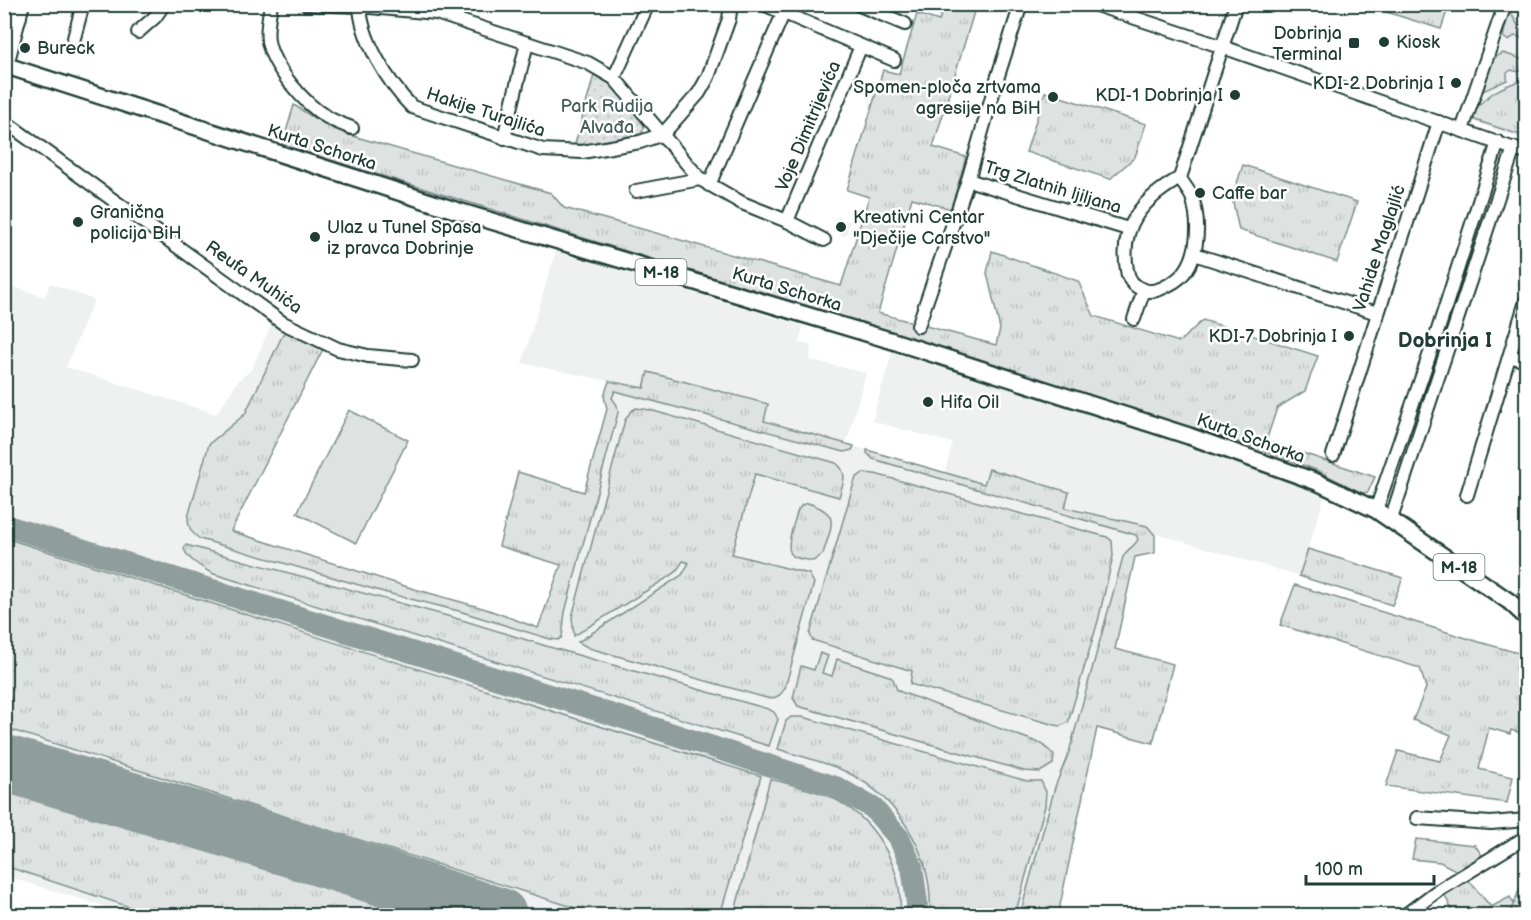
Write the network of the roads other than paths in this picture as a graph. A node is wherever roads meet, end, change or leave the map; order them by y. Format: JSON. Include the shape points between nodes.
{"nodes":[{"id":1,"x":23,"y":4,"type":"edge"},
{"id":2,"x":83,"y":4,"type":"edge"},
{"id":3,"x":164,"y":4,"type":"edge"},
{"id":4,"x":271,"y":4,"type":"edge"},
{"id":5,"x":306,"y":4,"type":"edge"},
{"id":6,"x":648,"y":4,"type":"edge"},
{"id":7,"x":731,"y":4,"type":"edge"},
{"id":8,"x":857,"y":4,"type":"edge"},
{"id":9,"x":1022,"y":4,"type":"edge"},
{"id":10,"x":1093,"y":4,"type":"edge"},
{"id":11,"x":1236,"y":4,"type":"edge"},
{"id":12,"x":1505,"y":4,"type":"edge"},
{"id":13,"x":359,"y":5,"type":"edge"},
{"id":14,"x":764,"y":5,"type":"edge"},
{"id":15,"x":438,"y":9,"type":"edge"},
{"id":16,"x":4,"y":12,"type":"edge"},
{"id":17,"x":783,"y":14,"type":"junction"},
{"id":18,"x":20,"y":17,"type":"junction"},
{"id":19,"x":905,"y":24,"type":"dead end"},
{"id":20,"x":138,"y":32,"type":"dead end"},
{"id":21,"x":74,"y":38,"type":"dead end"},
{"id":22,"x":527,"y":43,"type":"junction"},
{"id":23,"x":861,"y":46,"type":"junction"},
{"id":24,"x":1221,"y":46,"type":"junction"},
{"id":25,"x":894,"y":60,"type":"dead end"},
{"id":26,"x":6,"y":65,"type":"edge"},
{"id":27,"x":614,"y":78,"type":"junction"},
{"id":28,"x":4,"y":121,"type":"edge"},
{"id":29,"x":1439,"y":122,"type":"junction"},
{"id":30,"x":352,"y":129,"type":"dead end"},
{"id":31,"x":1462,"y":130,"type":"junction"},
{"id":32,"x":663,"y":134,"type":"junction"},
{"id":33,"x":504,"y":138,"type":"junction"},
{"id":34,"x":1498,"y":142,"type":"junction"},
{"id":35,"x":1514,"y":148,"type":"junction"},
{"id":36,"x":1527,"y":153,"type":"edge"},
{"id":37,"x":1180,"y":178,"type":"junction"},
{"id":38,"x":968,"y":180,"type":"junction"},
{"id":39,"x":704,"y":182,"type":"junction"},
{"id":40,"x":636,"y":191,"type":"dead end"},
{"id":41,"x":787,"y":221,"type":"junction"},
{"id":42,"x":1128,"y":229,"type":"junction"},
{"id":43,"x":824,"y":240,"type":"dead end"},
{"id":44,"x":1194,"y":254,"type":"junction"},
{"id":45,"x":1144,"y":290,"type":"junction"},
{"id":46,"x":1527,"y":301,"type":"edge"},
{"id":47,"x":1377,"y":313,"type":"junction"},
{"id":48,"x":1134,"y":319,"type":"dead end"},
{"id":49,"x":918,"y":326,"type":"dead end"},
{"id":50,"x":1510,"y":356,"type":"junction"},
{"id":51,"x":412,"y":360,"type":"dead end"},
{"id":52,"x":1527,"y":361,"type":"edge"},
{"id":53,"x":1333,"y":455,"type":"dead end"},
{"id":54,"x":1467,"y":495,"type":"dead end"},
{"id":55,"x":1376,"y":510,"type":"junction"},
{"id":56,"x":1390,"y":519,"type":"junction"},
{"id":57,"x":1527,"y":617,"type":"edge"},
{"id":58,"x":1418,"y":818,"type":"dead end"},
{"id":59,"x":1527,"y":820,"type":"edge"},
{"id":60,"x":1527,"y":837,"type":"edge"},
{"id":61,"x":1404,"y":915,"type":"edge"}],
"edges":[{"from":1,"to":18,"type":"street"},
{"from":2,"to":21,"type":"street"},
{"from":3,"to":20,"type":"street"},
{"from":4,"to":30,"type":"street","via":[[268,41],[280,69],[310,104]]},
{"from":5,"to":13,"type":"street"},
{"from":6,"to":27,"type":"street"},
{"from":7,"to":32,"type":"street","via":[[708,77]]},
{"from":8,"to":19,"type":"street"},
{"from":9,"to":38,"type":"street"},
{"from":10,"to":24,"type":"street"},
{"from":11,"to":24,"type":"street"},
{"from":12,"to":31,"type":"street"},
{"from":13,"to":15,"type":"street"},
{"from":13,"to":33,"type":"street","name":"Hakije Turajlića","via":[[364,36],[412,107]]},
{"from":14,"to":17,"type":"street"},
{"from":15,"to":22,"type":"street"},
{"from":16,"to":18,"type":"street"},
{"from":17,"to":23,"type":"street"},
{"from":17,"to":39,"type":"street"},
{"from":18,"to":26,"type":"street"},
{"from":22,"to":27,"type":"street","via":[[588,63]]},
{"from":22,"to":33,"type":"street"},
{"from":23,"to":25,"type":"street"},
{"from":23,"to":41,"type":"street","name":"Voje Dimitrijevića"},
{"from":24,"to":29,"type":"street"},
{"from":24,"to":37,"type":"street"},
{"from":26,"to":55,"type":"main road","name":"Kurta Schorka","number":"M-18","via":[[458,211],[893,341],[1178,432],[1317,482]]},
{"from":27,"to":32,"type":"street"},
{"from":28,"to":51,"type":"street","name":"Reufa Muhića","via":[[283,323],[338,350]]},
{"from":29,"to":31,"type":"street"},
{"from":29,"to":47,"type":"street","name":"Vahide Maglajlić"},
{"from":31,"to":34,"type":"street"},
{"from":32,"to":33,"type":"street","name":"Hakije Turajlića","via":[[582,152],[543,150]]},
{"from":32,"to":39,"type":"street"},
{"from":34,"to":35,"type":"street"},
{"from":34,"to":55,"type":"street"},
{"from":35,"to":36,"type":"street"},
{"from":35,"to":56,"type":"street"},
{"from":37,"to":42,"type":"street","name":"Trg Zlatnih ljiljana","via":[[1162,188]]},
{"from":37,"to":44,"type":"street","via":[[1191,196],[1197,236]]},
{"from":38,"to":42,"type":"street","name":"Trg Zlatnih ljiljana"},
{"from":38,"to":49,"type":"street"},
{"from":39,"to":40,"type":"street"},
{"from":39,"to":41,"type":"street"},
{"from":41,"to":43,"type":"street"},
{"from":42,"to":45,"type":"street","name":"Trg Zlatnih ljiljana","via":[[1128,277],[1134,286]]},
{"from":44,"to":45,"type":"street","via":[[1173,283],[1156,291]]},
{"from":44,"to":47,"type":"street"},
{"from":45,"to":48,"type":"street"},
{"from":46,"to":50,"type":"street"},
{"from":47,"to":53,"type":"street","name":"Vahide Maglajlić"},
{"from":50,"to":52,"type":"street"},
{"from":50,"to":54,"type":"street"},
{"from":55,"to":56,"type":"main road","name":"Kurta Schorka","number":"M-18"},
{"from":56,"to":57,"type":"main road","name":"Kurta Schorka","number":"M-18"},
{"from":58,"to":59,"type":"street","via":[[1482,823]]},
{"from":60,"to":61,"type":"street"}]}
